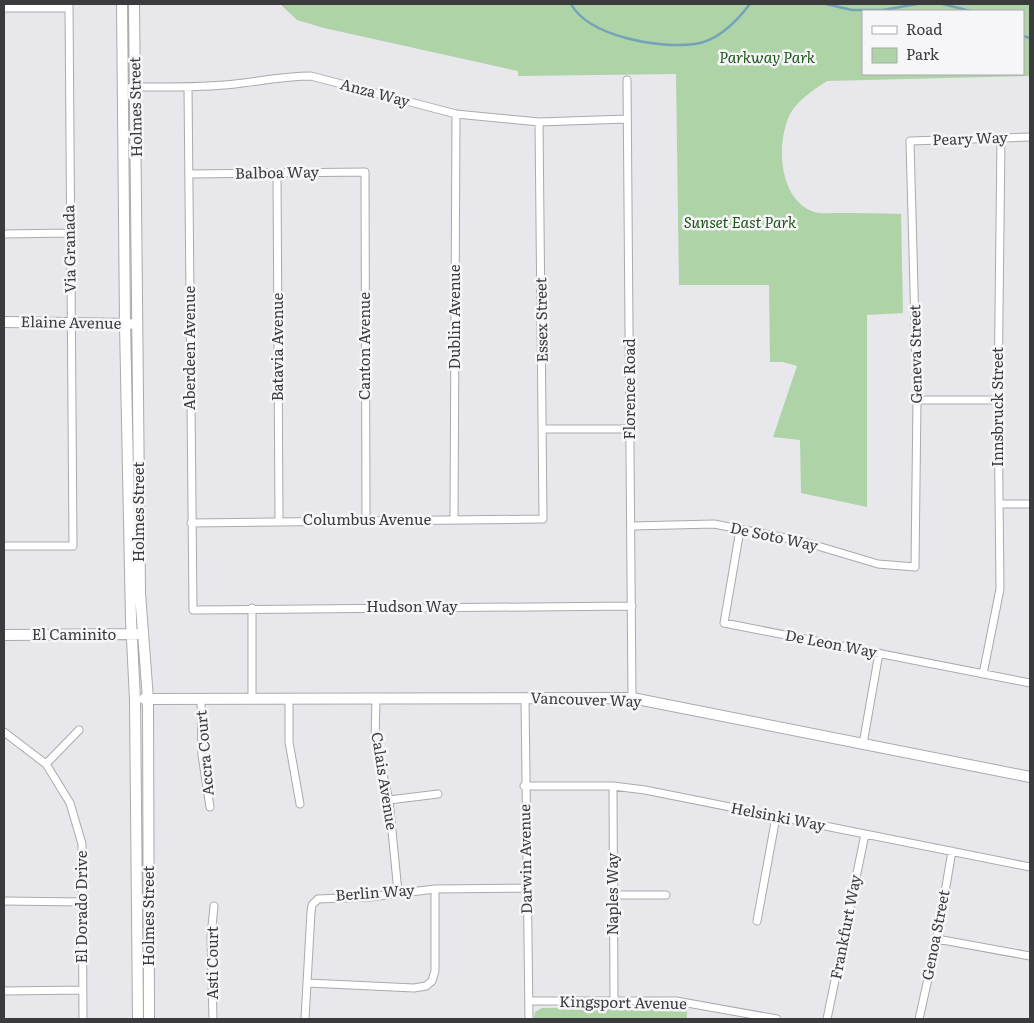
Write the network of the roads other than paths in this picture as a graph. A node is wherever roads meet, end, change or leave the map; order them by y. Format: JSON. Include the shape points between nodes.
{"nodes":[{"id":1,"x":122,"y":4,"type":"edge"},
{"id":2,"x":134,"y":4,"type":"edge"},
{"id":3,"x":69,"y":6,"type":"edge"},
{"id":4,"x":4,"y":8,"type":"edge"},
{"id":5,"x":627,"y":80,"type":"dead end"},
{"id":6,"x":123,"y":87,"type":"junction"},
{"id":7,"x":136,"y":87,"type":"junction"},
{"id":8,"x":188,"y":87,"type":"junction"},
{"id":9,"x":456,"y":114,"type":"junction"},
{"id":10,"x":627,"y":119,"type":"junction"},
{"id":11,"x":539,"y":122,"type":"junction"},
{"id":12,"x":1030,"y":137,"type":"edge"},
{"id":13,"x":1001,"y":138,"type":"junction"},
{"id":14,"x":910,"y":141,"type":"joint"},
{"id":15,"x":365,"y":172,"type":"joint"},
{"id":16,"x":189,"y":174,"type":"junction"},
{"id":17,"x":277,"y":174,"type":"junction"},
{"id":18,"x":69,"y":233,"type":"junction"},
{"id":19,"x":4,"y":234,"type":"edge"},
{"id":20,"x":4,"y":322,"type":"edge"},
{"id":21,"x":71,"y":322,"type":"junction"},
{"id":22,"x":125,"y":324,"type":"junction"},
{"id":23,"x":138,"y":324,"type":"junction"},
{"id":24,"x":917,"y":400,"type":"junction"},
{"id":25,"x":998,"y":400,"type":"junction"},
{"id":26,"x":630,"y":429,"type":"junction"},
{"id":27,"x":544,"y":430,"type":"junction"},
{"id":28,"x":999,"y":504,"type":"junction"},
{"id":29,"x":1030,"y":504,"type":"edge"},
{"id":30,"x":543,"y":519,"type":"joint"},
{"id":31,"x":279,"y":520,"type":"junction"},
{"id":32,"x":366,"y":520,"type":"junction"},
{"id":33,"x":454,"y":520,"type":"junction"},
{"id":34,"x":191,"y":523,"type":"junction"},
{"id":35,"x":632,"y":526,"type":"junction"},
{"id":36,"x":740,"y":530,"type":"junction"},
{"id":37,"x":4,"y":546,"type":"edge"},
{"id":38,"x":915,"y":567,"type":"joint"},
{"id":39,"x":632,"y":606,"type":"junction"},
{"id":40,"x":252,"y":608,"type":"junction"},
{"id":41,"x":193,"y":610,"type":"joint"},
{"id":42,"x":144,"y":634,"type":"junction"},
{"id":43,"x":4,"y":635,"type":"edge"},
{"id":44,"x":132,"y":635,"type":"junction"},
{"id":45,"x":879,"y":653,"type":"junction"},
{"id":46,"x":983,"y":674,"type":"junction"},
{"id":47,"x":1030,"y":683,"type":"edge"},
{"id":48,"x":252,"y":698,"type":"junction"},
{"id":49,"x":525,"y":698,"type":"junction"},
{"id":50,"x":632,"y":698,"type":"junction"},
{"id":51,"x":148,"y":699,"type":"junction"},
{"id":52,"x":201,"y":699,"type":"junction"},
{"id":53,"x":289,"y":699,"type":"junction"},
{"id":54,"x":376,"y":699,"type":"junction"},
{"id":55,"x":135,"y":700,"type":"junction"},
{"id":56,"x":79,"y":730,"type":"dead end"},
{"id":57,"x":4,"y":732,"type":"edge"},
{"id":58,"x":863,"y":744,"type":"junction"},
{"id":59,"x":46,"y":764,"type":"junction"},
{"id":60,"x":1030,"y":777,"type":"edge"},
{"id":61,"x":524,"y":786,"type":"junction"},
{"id":62,"x":613,"y":786,"type":"junction"},
{"id":63,"x":438,"y":794,"type":"dead end"},
{"id":64,"x":389,"y":800,"type":"junction"},
{"id":65,"x":300,"y":804,"type":"dead end"},
{"id":66,"x":210,"y":807,"type":"dead end"},
{"id":67,"x":776,"y":817,"type":"junction"},
{"id":68,"x":865,"y":834,"type":"junction"},
{"id":69,"x":952,"y":851,"type":"junction"},
{"id":70,"x":1030,"y":867,"type":"edge"},
{"id":71,"x":526,"y":888,"type":"junction"},
{"id":72,"x":435,"y":889,"type":"junction"},
{"id":73,"x":398,"y":892,"type":"junction"},
{"id":74,"x":613,"y":895,"type":"junction"},
{"id":75,"x":666,"y":895,"type":"dead end"},
{"id":76,"x":4,"y":901,"type":"edge"},
{"id":77,"x":82,"y":902,"type":"junction"},
{"id":78,"x":214,"y":906,"type":"dead end"},
{"id":79,"x":757,"y":921,"type":"dead end"},
{"id":80,"x":937,"y":939,"type":"junction"},
{"id":81,"x":1030,"y":956,"type":"edge"},
{"id":82,"x":308,"y":983,"type":"junction"},
{"id":83,"x":83,"y":990,"type":"junction"},
{"id":84,"x":4,"y":991,"type":"edge"},
{"id":85,"x":529,"y":1001,"type":"junction"},
{"id":86,"x":614,"y":1001,"type":"junction"},
{"id":87,"x":83,"y":1019,"type":"edge"},
{"id":88,"x":138,"y":1019,"type":"edge"},
{"id":89,"x":149,"y":1019,"type":"edge"},
{"id":90,"x":213,"y":1019,"type":"edge"},
{"id":91,"x":305,"y":1019,"type":"edge"},
{"id":92,"x":528,"y":1019,"type":"edge"},
{"id":93,"x":776,"y":1019,"type":"edge"},
{"id":94,"x":827,"y":1019,"type":"edge"},
{"id":95,"x":920,"y":1019,"type":"edge"}],
"edges":[{"from":1,"to":6,"type":"main road","name":"Holmes Street"},
{"from":2,"to":7,"type":"main road","name":"Holmes Street"},
{"from":3,"to":4,"type":"street"},
{"from":3,"to":18,"type":"street","name":"Via Granada"},
{"from":5,"to":10,"type":"street","name":"Florence Road"},
{"from":6,"to":7,"type":"street","name":"Anza Way"},
{"from":6,"to":22,"type":"main road","name":"Holmes Street"},
{"from":7,"to":8,"type":"street","name":"Anza Way"},
{"from":7,"to":23,"type":"main road","name":"Holmes Street"},
{"from":8,"to":9,"type":"street","name":"Anza Way","via":[[311,76]]},
{"from":8,"to":16,"type":"street","name":"Aberdeen Avenue"},
{"from":9,"to":11,"type":"street","name":"Anza Way"},
{"from":9,"to":33,"type":"street","name":"Dublin Avenue"},
{"from":10,"to":11,"type":"street","name":"Anza Way"},
{"from":10,"to":26,"type":"street","name":"Florence Road"},
{"from":11,"to":27,"type":"street","name":"Essex Street"},
{"from":12,"to":13,"type":"street","name":"Peary Way"},
{"from":13,"to":14,"type":"street","name":"Peary Way"},
{"from":13,"to":25,"type":"street","name":"Innsbruck Street"},
{"from":14,"to":24,"type":"street","name":"Geneva Street"},
{"from":15,"to":17,"type":"street","name":"Balboa Way"},
{"from":15,"to":32,"type":"street","name":"Canton Avenue"},
{"from":16,"to":17,"type":"street","name":"Balboa Way"},
{"from":16,"to":34,"type":"street","name":"Aberdeen Avenue"},
{"from":17,"to":31,"type":"street","name":"Batavia Avenue"},
{"from":18,"to":19,"type":"street"},
{"from":18,"to":21,"type":"street","name":"Via Granada"},
{"from":20,"to":21,"type":"main road","name":"Elaine Avenue"},
{"from":21,"to":22,"type":"main road","name":"Elaine Avenue"},
{"from":21,"to":37,"type":"street","name":"Via Granada","via":[[73,546]]},
{"from":22,"to":23,"type":"main road","name":"Elaine Avenue"},
{"from":22,"to":44,"type":"main road","name":"Holmes Street"},
{"from":23,"to":42,"type":"main road","name":"Holmes Street","via":[[140,593]]},
{"from":24,"to":25,"type":"street"},
{"from":24,"to":38,"type":"street","name":"Geneva Street"},
{"from":25,"to":28,"type":"street","name":"Innsbruck Street"},
{"from":26,"to":27,"type":"street"},
{"from":26,"to":35,"type":"street","name":"Florence Road"},
{"from":27,"to":30,"type":"street","name":"Essex Street"},
{"from":28,"to":29,"type":"street"},
{"from":28,"to":46,"type":"street","name":"Innsbruck Street","via":[[999,598]]},
{"from":30,"to":33,"type":"street","name":"Columbus Avenue"},
{"from":31,"to":32,"type":"street","name":"Columbus Avenue"},
{"from":31,"to":34,"type":"street","name":"Columbus Avenue"},
{"from":32,"to":33,"type":"street","name":"Columbus Avenue"},
{"from":34,"to":41,"type":"street","name":"Aberdeen Avenue"},
{"from":35,"to":36,"type":"street","name":"De Soto Way","via":[[714,524]]},
{"from":35,"to":39,"type":"street","name":"Florence Road"},
{"from":36,"to":38,"type":"street","name":"De Soto Way","via":[[801,541],[878,564]]},
{"from":36,"to":45,"type":"street","name":"De Leon Way","via":[[724,623]]},
{"from":39,"to":40,"type":"street","name":"Hudson Way"},
{"from":39,"to":50,"type":"street","name":"Florence Road"},
{"from":40,"to":41,"type":"street","name":"Hudson Way"},
{"from":40,"to":48,"type":"street"},
{"from":42,"to":44,"type":"main road","name":"El Caminito"},
{"from":42,"to":51,"type":"main road","name":"Holmes Street"},
{"from":43,"to":44,"type":"main road","name":"El Caminito"},
{"from":44,"to":55,"type":"main road","name":"Holmes Street"},
{"from":45,"to":46,"type":"street","name":"De Leon Way"},
{"from":45,"to":58,"type":"street"},
{"from":46,"to":47,"type":"street","name":"De Leon Way"},
{"from":48,"to":52,"type":"main road","name":"Vancouver Way"},
{"from":48,"to":53,"type":"main road","name":"Vancouver Way"},
{"from":49,"to":50,"type":"main road","name":"Vancouver Way"},
{"from":49,"to":54,"type":"main road","name":"Vancouver Way"},
{"from":49,"to":61,"type":"street","name":"Darwin Avenue"},
{"from":50,"to":58,"type":"main road","name":"Vancouver Way"},
{"from":51,"to":52,"type":"main road","name":"Vancouver Way"},
{"from":51,"to":55,"type":"main road","name":"Vancouver Way"},
{"from":51,"to":89,"type":"main road","name":"Holmes Street"},
{"from":52,"to":66,"type":"street","name":"Accra Court","via":[[202,755]]},
{"from":53,"to":54,"type":"main road","name":"Vancouver Way"},
{"from":53,"to":65,"type":"street","via":[[289,742]]},
{"from":54,"to":64,"type":"street","name":"Calais Avenue","via":[[375,741]]},
{"from":55,"to":88,"type":"main road","name":"Holmes Street"},
{"from":56,"to":59,"type":"street"},
{"from":57,"to":59,"type":"street","name":"El Dorado Drive"},
{"from":58,"to":60,"type":"main road","name":"Vancouver Way"},
{"from":59,"to":77,"type":"street","name":"El Dorado Drive","via":[[70,803],[82,844]]},
{"from":61,"to":62,"type":"street","name":"Helsinki Way"},
{"from":61,"to":71,"type":"street","name":"Darwin Avenue"},
{"from":62,"to":67,"type":"street","name":"Helsinki Way"},
{"from":62,"to":74,"type":"street","name":"Naples Way"},
{"from":63,"to":64,"type":"street"},
{"from":64,"to":73,"type":"street","name":"Calais Avenue"},
{"from":67,"to":68,"type":"street","name":"Helsinki Way"},
{"from":67,"to":79,"type":"street"},
{"from":68,"to":69,"type":"street","name":"Helsinki Way"},
{"from":68,"to":94,"type":"street","name":"Frankfurt Way"},
{"from":69,"to":70,"type":"street","name":"Helsinki Way"},
{"from":69,"to":80,"type":"street","name":"Genoa Street"},
{"from":71,"to":72,"type":"street","name":"Berlin Way"},
{"from":71,"to":85,"type":"street","name":"Darwin Avenue"},
{"from":72,"to":73,"type":"street","name":"Berlin Way"},
{"from":72,"to":82,"type":"street","via":[[435,971],[432,981],[426,986]]},
{"from":73,"to":82,"type":"street","name":"Berlin Way","via":[[370,897],[318,899],[312,905]]},
{"from":74,"to":75,"type":"street"},
{"from":74,"to":86,"type":"street","name":"Naples Way"},
{"from":76,"to":77,"type":"street"},
{"from":77,"to":83,"type":"street","name":"El Dorado Drive"},
{"from":78,"to":90,"type":"street","name":"Asti Court","via":[[211,937]]},
{"from":80,"to":81,"type":"street"},
{"from":80,"to":95,"type":"street","name":"Genoa Street"},
{"from":82,"to":91,"type":"street","name":"Berlin Way"},
{"from":83,"to":84,"type":"street"},
{"from":83,"to":87,"type":"street","name":"El Dorado Drive"},
{"from":85,"to":86,"type":"street","name":"Kingsport Avenue"},
{"from":85,"to":92,"type":"street","name":"Darwin Avenue"},
{"from":86,"to":93,"type":"street","name":"Kingsport Avenue","via":[[676,1001]]}]}
